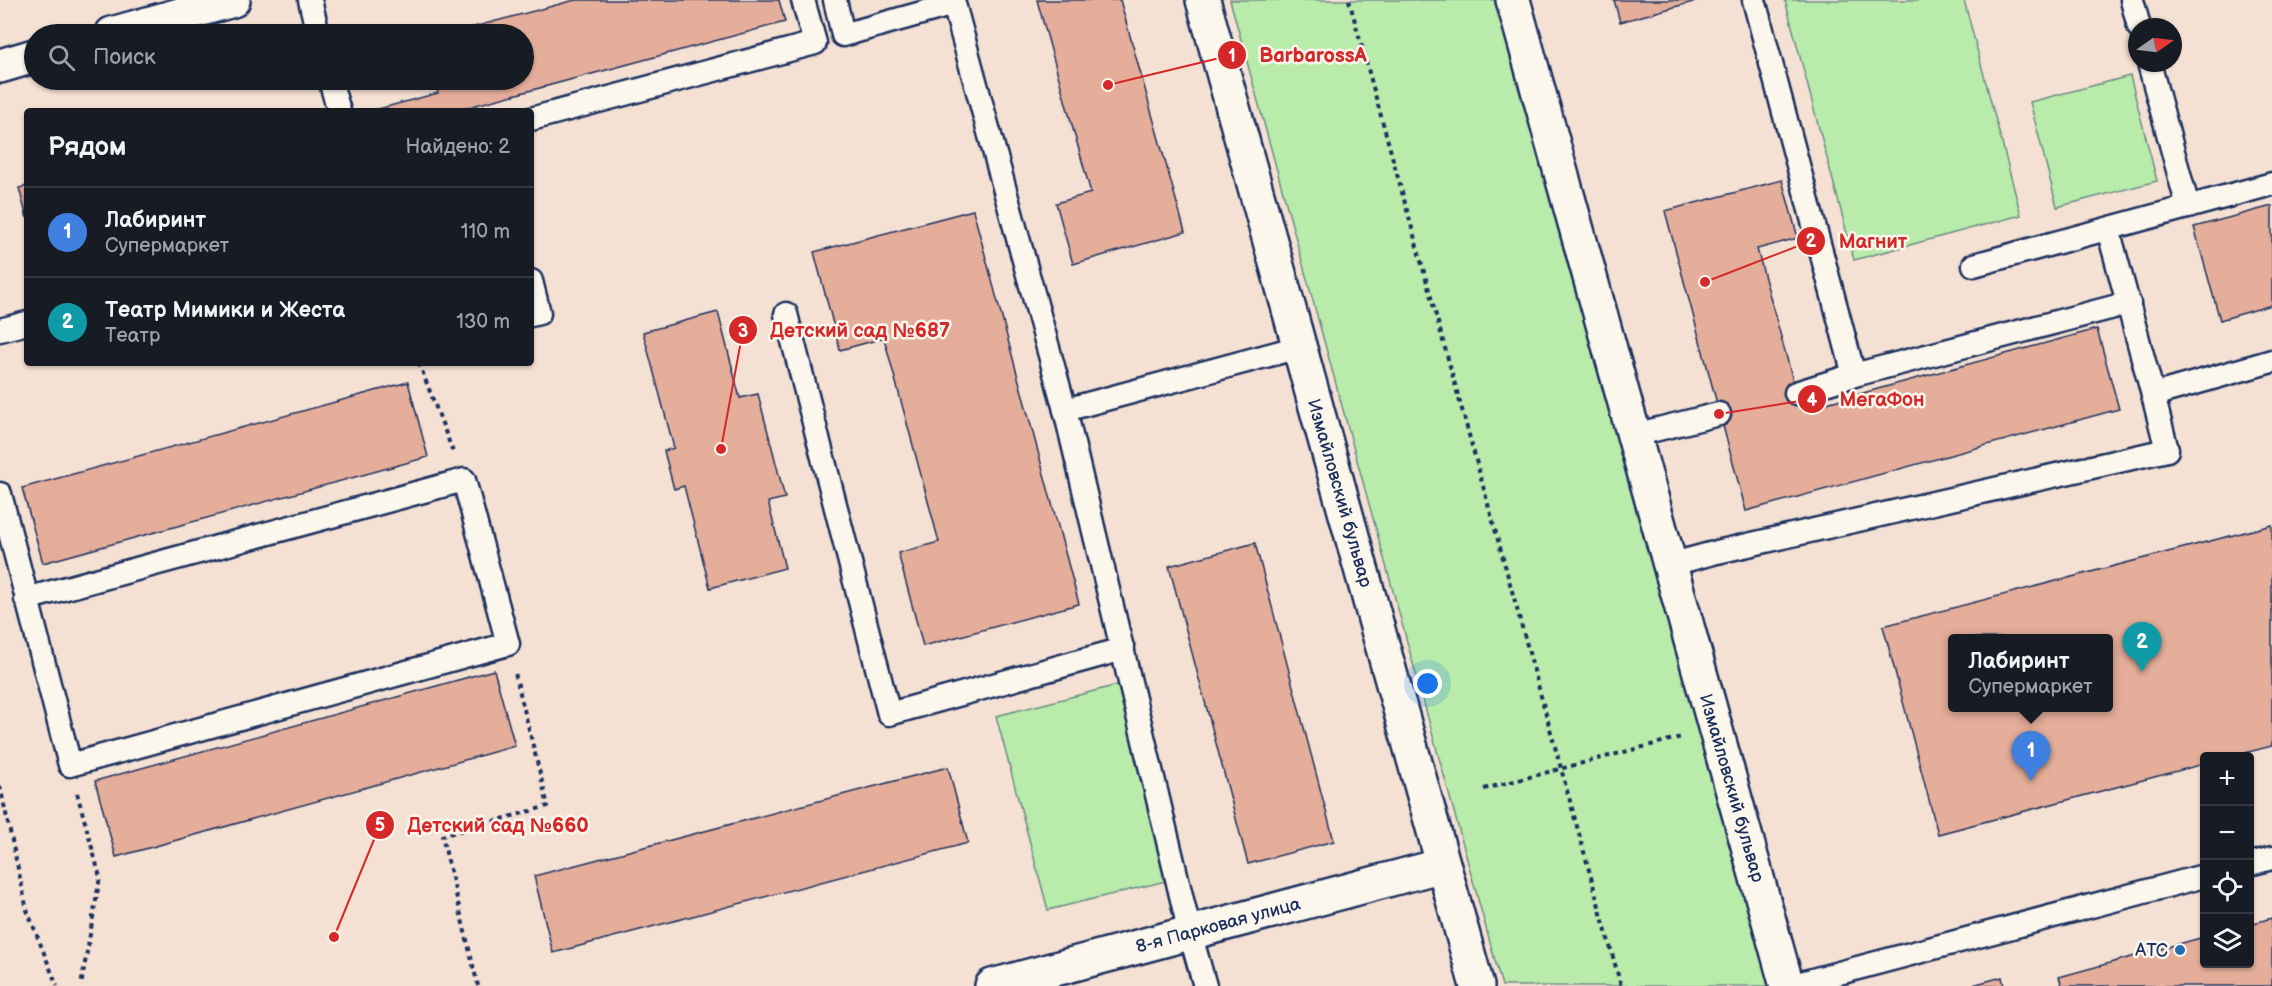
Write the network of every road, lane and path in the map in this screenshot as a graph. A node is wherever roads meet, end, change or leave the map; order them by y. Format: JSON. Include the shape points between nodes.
{"nodes":[{"id":1,"x":232,"y":0,"type":"edge"},
{"id":2,"x":310,"y":0,"type":"edge"},
{"id":3,"x":803,"y":0,"type":"edge"},
{"id":4,"x":835,"y":0,"type":"edge"},
{"id":5,"x":1203,"y":0,"type":"edge"},
{"id":6,"x":1349,"y":0,"type":"edge"},
{"id":7,"x":1513,"y":0,"type":"edge"},
{"id":8,"x":1754,"y":0,"type":"edge"},
{"id":9,"x":2132,"y":0,"type":"edge"},
{"id":10,"x":167,"y":9,"type":"edge"},
{"id":11,"x":2137,"y":18,"type":"edge"},
{"id":12,"x":134,"y":24,"type":"edge"},
{"id":13,"x":316,"y":24,"type":"edge"},
{"id":14,"x":24,"y":59,"type":"edge"},
{"id":15,"x":0,"y":66,"type":"edge"},
{"id":16,"x":2151,"y":72,"type":"edge"},
{"id":17,"x":333,"y":90,"type":"edge"},
{"id":18,"x":338,"y":108,"type":"edge"},
{"id":19,"x":534,"y":118,"type":"edge"},
{"id":20,"x":2272,"y":184,"type":"edge"},
{"id":21,"x":2188,"y":207,"type":"junction"},
{"id":22,"x":2109,"y":229,"type":"junction"},
{"id":23,"x":1974,"y":265,"type":"dead end"},
{"id":24,"x":534,"y":293,"type":"edge"},
{"id":25,"x":2129,"y":303,"type":"junction"},
{"id":26,"x":534,"y":314,"type":"edge"},
{"id":27,"x":786,"y":314,"type":"dead end"},
{"id":28,"x":24,"y":324,"type":"edge"},
{"id":29,"x":0,"y":330,"type":"edge"},
{"id":30,"x":1299,"y":347,"type":"junction"},
{"id":31,"x":2272,"y":361,"type":"edge"},
{"id":32,"x":420,"y":366,"type":"edge"},
{"id":33,"x":1854,"y":375,"type":"junction"},
{"id":34,"x":1796,"y":393,"type":"dead end"},
{"id":35,"x":2152,"y":395,"type":"junction"},
{"id":36,"x":1065,"y":410,"type":"junction"},
{"id":37,"x":1719,"y":414,"type":"dead end"},
{"id":38,"x":1634,"y":435,"type":"junction"},
{"id":39,"x":464,"y":480,"type":"junction"},
{"id":40,"x":0,"y":494,"type":"edge"},
{"id":41,"x":1669,"y":565,"type":"junction"},
{"id":42,"x":26,"y":599,"type":"junction"},
{"id":43,"x":507,"y":644,"type":"junction"},
{"id":44,"x":1123,"y":649,"type":"junction"},
{"id":45,"x":1681,"y":737,"type":"dead end"},
{"id":46,"x":70,"y":765,"type":"junction"},
{"id":47,"x":1562,"y":769,"type":"junction"},
{"id":48,"x":0,"y":786,"type":"edge"},
{"id":49,"x":1484,"y":789,"type":"dead end"},
{"id":50,"x":2272,"y":858,"type":"edge"},
{"id":51,"x":2254,"y":863,"type":"edge"},
{"id":52,"x":1443,"y":865,"type":"junction"},
{"id":53,"x":2200,"y":877,"type":"edge"},
{"id":54,"x":1190,"y":933,"type":"junction"},
{"id":55,"x":57,"y":986,"type":"edge"},
{"id":56,"x":81,"y":986,"type":"edge"},
{"id":57,"x":478,"y":986,"type":"edge"},
{"id":58,"x":992,"y":986,"type":"edge"},
{"id":59,"x":1205,"y":986,"type":"edge"},
{"id":60,"x":1476,"y":986,"type":"edge"},
{"id":61,"x":1621,"y":986,"type":"edge"},
{"id":62,"x":1789,"y":986,"type":"edge"}],
"edges":[{"from":1,"to":10,"type":"street"},
{"from":2,"to":13,"type":"lane"},
{"from":3,"to":19,"type":"lane","via":[[815,43]]},
{"from":4,"to":36,"type":"lane","via":[[843,35],[954,4]]},
{"from":5,"to":30,"type":"street","name":"Измайловский бульвар"},
{"from":6,"to":47,"type":"path"},
{"from":7,"to":38,"type":"street","name":"Измайловский бульвар"},
{"from":8,"to":33,"type":"lane"},
{"from":9,"to":11,"type":"lane"},
{"from":10,"to":12,"type":"street"},
{"from":14,"to":15,"type":"street"},
{"from":16,"to":21,"type":"lane"},
{"from":17,"to":18,"type":"lane"},
{"from":20,"to":21,"type":"lane"},
{"from":21,"to":22,"type":"lane"},
{"from":22,"to":23,"type":"lane"},
{"from":22,"to":25,"type":"lane"},
{"from":24,"to":26,"type":"lane","via":[[539,313]]},
{"from":25,"to":33,"type":"lane"},
{"from":25,"to":35,"type":"lane"},
{"from":27,"to":44,"type":"lane","via":[[889,714]]},
{"from":28,"to":29,"type":"lane"},
{"from":30,"to":36,"type":"lane"},
{"from":30,"to":52,"type":"street","name":"Измайловский бульвар"},
{"from":31,"to":35,"type":"lane"},
{"from":32,"to":39,"type":"path"},
{"from":33,"to":34,"type":"lane"},
{"from":35,"to":41,"type":"lane","via":[[2167,450]]},
{"from":36,"to":44,"type":"lane"},
{"from":37,"to":38,"type":"lane"},
{"from":38,"to":41,"type":"street","name":"Измайловский бульвар"},
{"from":39,"to":42,"type":"lane"},
{"from":39,"to":43,"type":"lane"},
{"from":40,"to":42,"type":"lane"},
{"from":41,"to":62,"type":"street","name":"Измайловский бульвар"},
{"from":42,"to":46,"type":"lane"},
{"from":43,"to":46,"type":"lane"},
{"from":43,"to":57,"type":"path","via":[[548,806],[442,836]]},
{"from":44,"to":54,"type":"lane"},
{"from":45,"to":47,"type":"path"},
{"from":46,"to":56,"type":"path","via":[[100,877]]},
{"from":47,"to":49,"type":"path"},
{"from":47,"to":61,"type":"path"},
{"from":48,"to":55,"type":"path","via":[[27,910]]},
{"from":50,"to":51,"type":"lane"},
{"from":52,"to":54,"type":"street","name":"8-я Парковая улица"},
{"from":52,"to":60,"type":"street","name":"Измайловский бульвар"},
{"from":53,"to":62,"type":"lane"},
{"from":54,"to":58,"type":"street","name":"8-я Парковая улица"},
{"from":54,"to":59,"type":"lane"}]}
